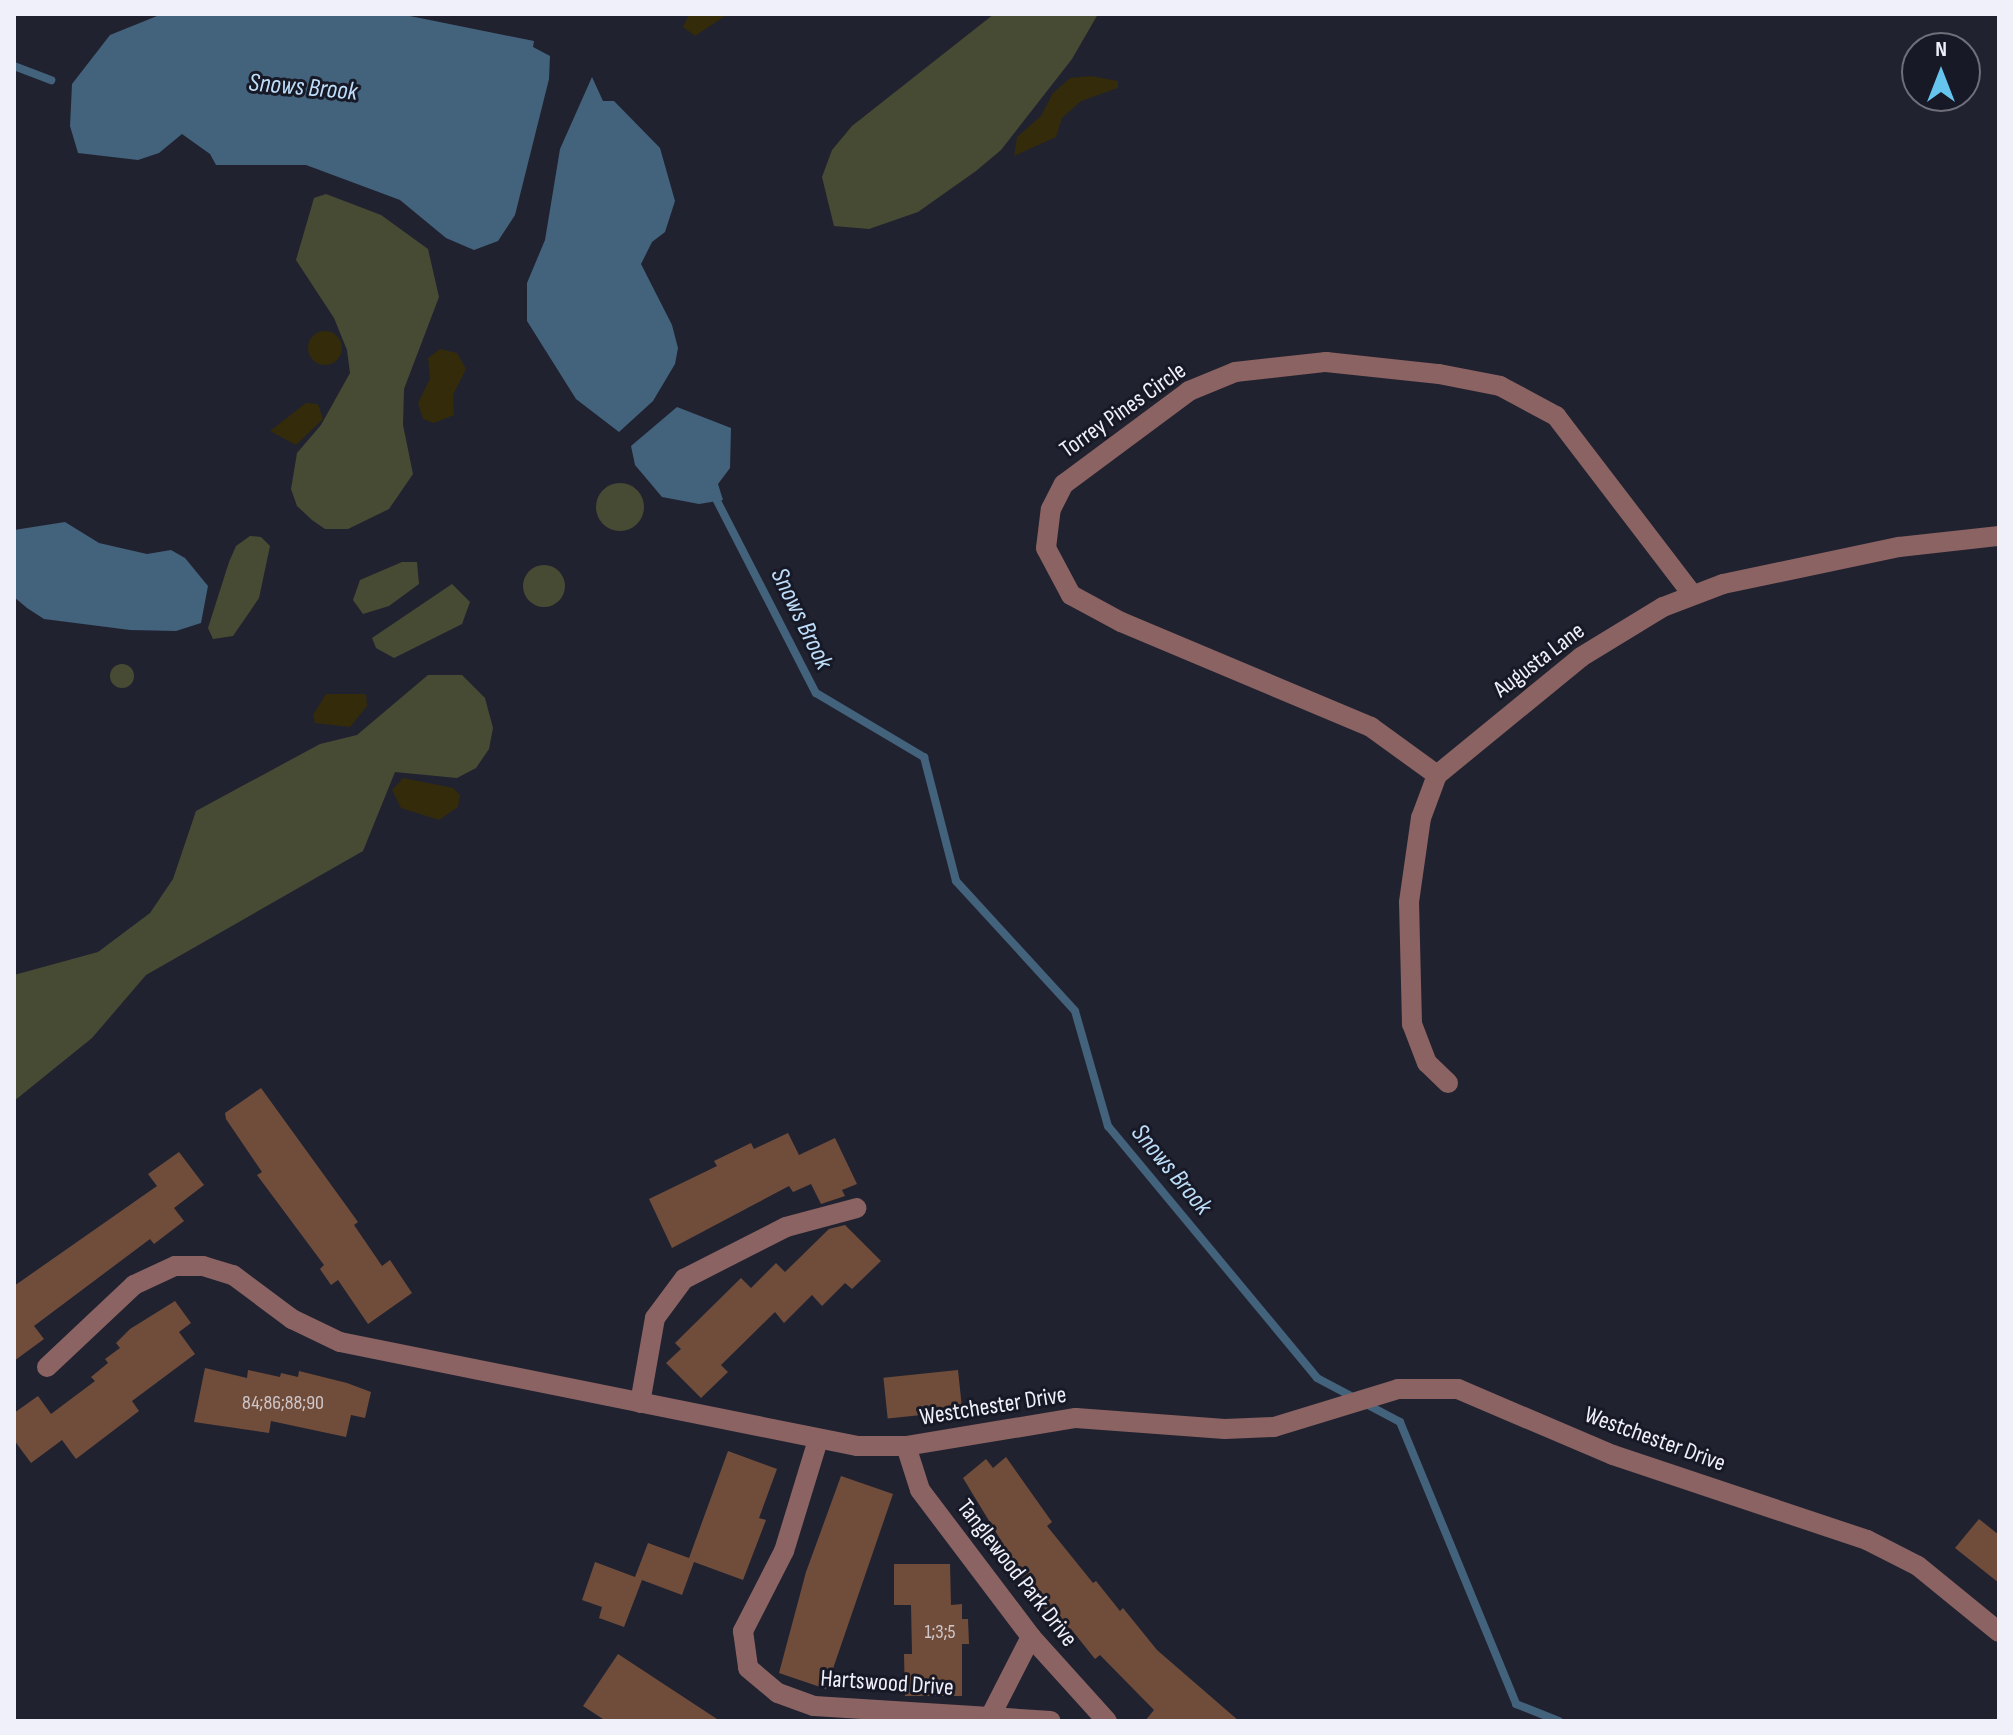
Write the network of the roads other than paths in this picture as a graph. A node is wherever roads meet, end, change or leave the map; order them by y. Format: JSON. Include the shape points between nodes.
{"nodes":[{"id":1,"x":1999,"y":536,"type":"edge"},
{"id":2,"x":1692,"y":594,"type":"junction"},
{"id":3,"x":1437,"y":775,"type":"junction"},
{"id":4,"x":1448,"y":1083,"type":"dead end"},
{"id":5,"x":857,"y":1208,"type":"dead end"},
{"id":6,"x":47,"y":1367,"type":"dead end"},
{"id":7,"x":640,"y":1403,"type":"junction"},
{"id":8,"x":818,"y":1440,"type":"junction"},
{"id":9,"x":906,"y":1446,"type":"junction"},
{"id":10,"x":1999,"y":1632,"type":"edge"},
{"id":11,"x":1031,"y":1637,"type":"junction"},
{"id":12,"x":991,"y":1715,"type":"junction"},
{"id":13,"x":1051,"y":1721,"type":"edge"},
{"id":14,"x":1107,"y":1721,"type":"edge"}],
"edges":[{"from":1,"to":2,"type":"street","name":"Augusta Lane","via":[[1899,547]]},
{"from":2,"to":3,"type":"street","name":"Augusta Lane","via":[[1581,657]]},
{"from":2,"to":3,"type":"street","name":"Torrey Pines Circle","via":[[1556,416],[1500,386],[1439,374],[1326,362],[1235,372],[1189,391],[1064,484],[1051,509],[1046,548],[1071,595],[1121,622],[1371,727]]},
{"from":3,"to":4,"type":"street","via":[[1421,818],[1411,888],[1412,1024],[1427,1063]]},
{"from":5,"to":7,"type":"street","via":[[786,1227],[684,1279],[655,1318]]},
{"from":6,"to":7,"type":"street","name":"Westchester Drive","via":[[134,1285],[175,1266],[203,1266],[233,1275],[292,1319],[340,1342]]},
{"from":7,"to":8,"type":"street","name":"Westchester Drive"},
{"from":8,"to":9,"type":"street","name":"Westchester Drive"},
{"from":8,"to":12,"type":"street","name":"Hartswood Drive","via":[[784,1551],[743,1631],[748,1668],[778,1693],[814,1706]]},
{"from":9,"to":10,"type":"street","name":"Westchester Drive","via":[[1076,1418],[1225,1429],[1274,1427],[1419,1386],[1484,1397],[1613,1455],[1867,1540],[1918,1566]]},
{"from":9,"to":11,"type":"street","name":"Tanglewood Park Drive","via":[[920,1490]]},
{"from":11,"to":12,"type":"street"},
{"from":11,"to":14,"type":"street","name":"Tanglewood Park Drive"},
{"from":12,"to":13,"type":"street","name":"Hartswood Drive"}]}
